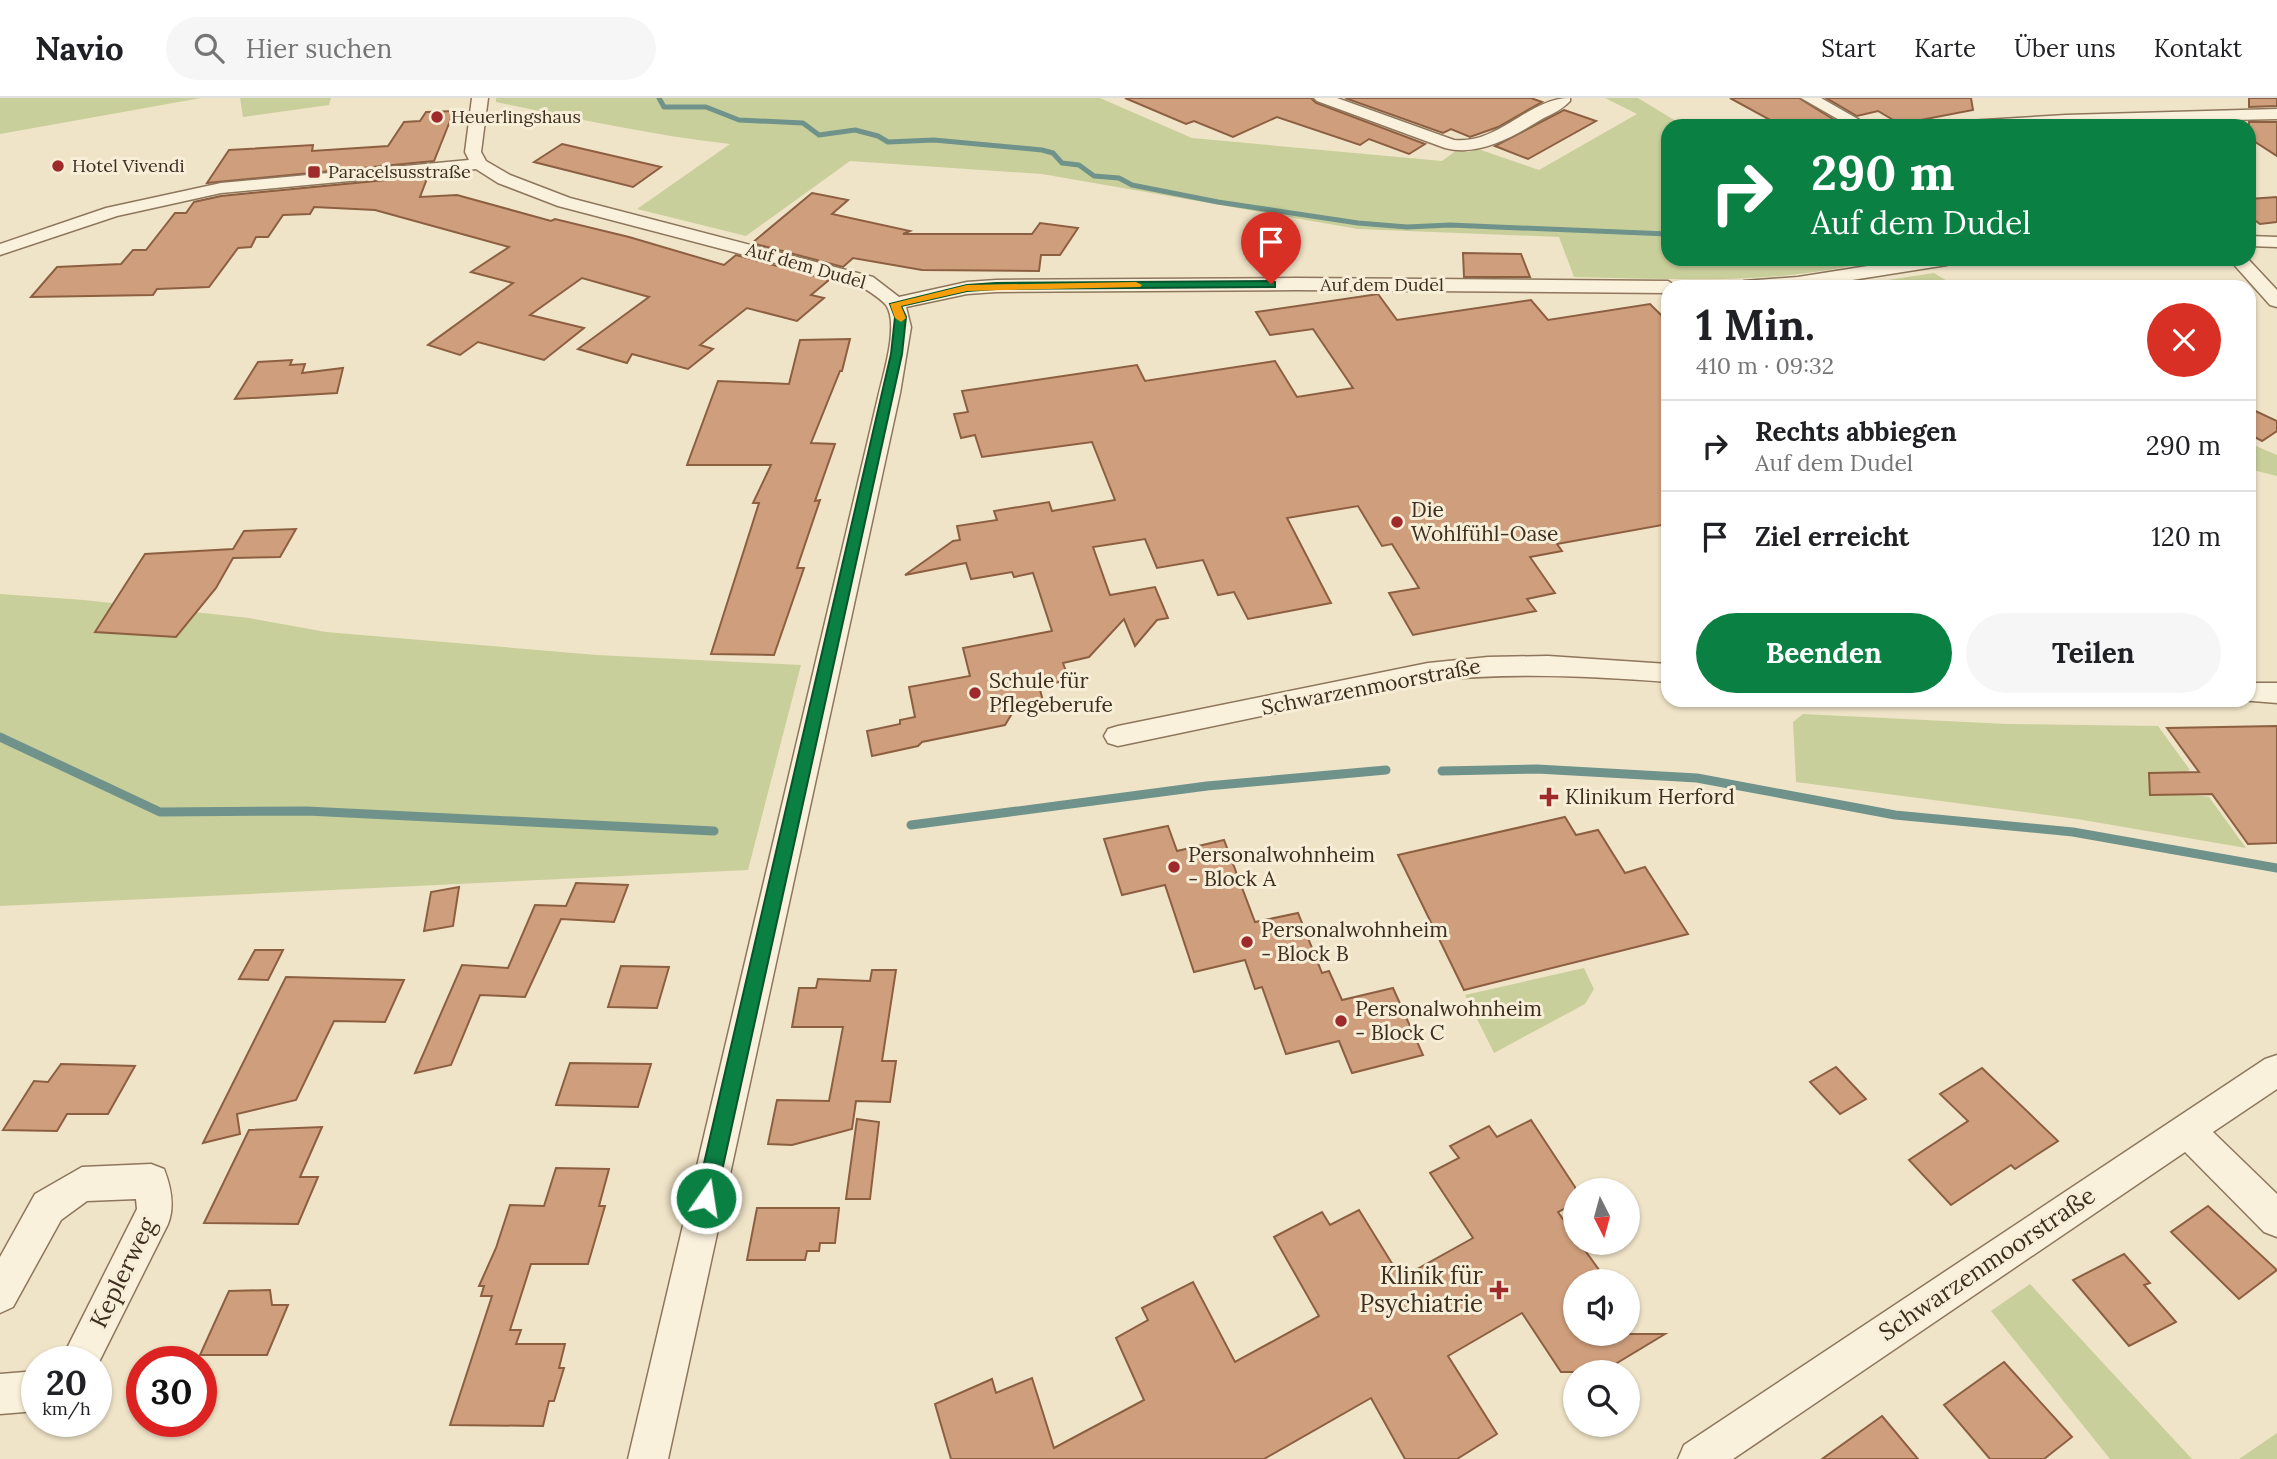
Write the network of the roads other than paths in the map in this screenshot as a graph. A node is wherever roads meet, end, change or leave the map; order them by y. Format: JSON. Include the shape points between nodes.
{"nodes":[{"id":1,"x":480,"y":98,"type":"edge"},
{"id":2,"x":1322,"y":98,"type":"edge"},
{"id":3,"x":1562,"y":98,"type":"edge"},
{"id":4,"x":1809,"y":98,"type":"edge"},
{"id":5,"x":2277,"y":114,"type":"edge"},
{"id":6,"x":1849,"y":119,"type":"edge"},
{"id":7,"x":2101,"y":119,"type":"edge"},
{"id":8,"x":479,"y":163,"type":"junction"},
{"id":9,"x":2256,"y":240,"type":"edge"},
{"id":10,"x":2277,"y":242,"type":"edge"},
{"id":11,"x":0,"y":250,"type":"edge"},
{"id":12,"x":1904,"y":266,"type":"edge"},
{"id":13,"x":2244,"y":266,"type":"edge"},
{"id":14,"x":1817,"y":280,"type":"edge"},
{"id":15,"x":1661,"y":287,"type":"edge"},
{"id":16,"x":2277,"y":301,"type":"edge"},
{"id":17,"x":895,"y":304,"type":"junction"},
{"id":18,"x":1661,"y":673,"type":"edge"},
{"id":19,"x":2256,"y":693,"type":"edge"},
{"id":20,"x":2277,"y":693,"type":"edge"},
{"id":21,"x":1118,"y":736,"type":"dead end"},
{"id":22,"x":2277,"y":1070,"type":"edge"},
{"id":23,"x":2188,"y":1130,"type":"junction"},
{"id":24,"x":2277,"y":1219,"type":"edge"},
{"id":25,"x":0,"y":1294,"type":"edge"},
{"id":26,"x":87,"y":1346,"type":"edge"},
{"id":27,"x":21,"y":1393,"type":"edge"},
{"id":28,"x":0,"y":1394,"type":"edge"},
{"id":29,"x":648,"y":1459,"type":"edge"},
{"id":30,"x":1698,"y":1459,"type":"edge"}],
"edges":[{"from":1,"to":8,"type":"street","via":[[473,152]]},
{"from":2,"to":3,"type":"street","via":[[1466,147],[1482,143]]},
{"from":4,"to":6,"type":"street"},
{"from":5,"to":7,"type":"street"},
{"from":8,"to":11,"type":"street","via":[[220,188],[112,212]]},
{"from":8,"to":17,"type":"street","name":"Auf dem Dudel","via":[[504,179],[564,202],[866,281]]},
{"from":9,"to":10,"type":"street"},
{"from":12,"to":14,"type":"street"},
{"from":13,"to":16,"type":"street"},
{"from":15,"to":17,"type":"street","name":"Auf dem Dudel","via":[[996,286]]},
{"from":17,"to":29,"type":"street","via":[[901,326],[894,367]]},
{"from":18,"to":21,"type":"street","name":"Schwarzenmoorstraße","via":[[1479,665]]},
{"from":19,"to":20,"type":"street"},
{"from":22,"to":23,"type":"street","name":"Schwarzenmoorstraße"},
{"from":23,"to":24,"type":"street"},
{"from":23,"to":30,"type":"street","name":"Schwarzenmoorstraße"},
{"from":25,"to":26,"type":"street","name":"Keplerweg","via":[[48,1207],[82,1184],[151,1181],[155,1211]]},
{"from":27,"to":28,"type":"street"}]}
